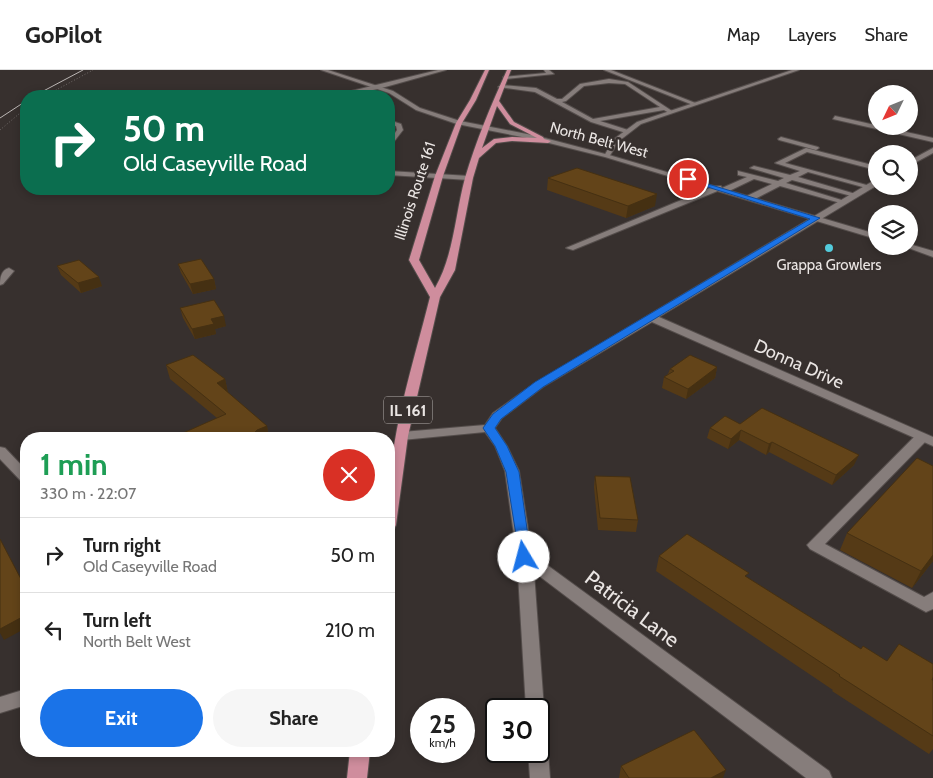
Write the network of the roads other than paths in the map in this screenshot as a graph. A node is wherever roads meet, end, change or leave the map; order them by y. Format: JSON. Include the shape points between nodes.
{"nodes":[{"id":1,"x":324,"y":70,"type":"edge"},
{"id":2,"x":444,"y":70,"type":"edge"},
{"id":3,"x":487,"y":70,"type":"edge"},
{"id":4,"x":509,"y":70,"type":"edge"},
{"id":5,"x":546,"y":70,"type":"edge"},
{"id":6,"x":606,"y":70,"type":"edge"},
{"id":7,"x":621,"y":70,"type":"edge"},
{"id":8,"x":797,"y":70,"type":"edge"},
{"id":9,"x":630,"y":72,"type":"dead end"},
{"id":10,"x":506,"y":77,"type":"junction"},
{"id":11,"x":645,"y":80,"type":"dead end"},
{"id":12,"x":638,"y":82,"type":"junction"},
{"id":13,"x":582,"y":85,"type":"junction"},
{"id":14,"x":377,"y":87,"type":"junction"},
{"id":15,"x":501,"y":87,"type":"junction"},
{"id":16,"x":363,"y":90,"type":"edge"},
{"id":17,"x":385,"y":90,"type":"edge"},
{"id":18,"x":588,"y":90,"type":"dead end"},
{"id":19,"x":395,"y":94,"type":"edge"},
{"id":20,"x":572,"y":99,"type":"dead end"},
{"id":21,"x":564,"y":100,"type":"junction"},
{"id":22,"x":496,"y":101,"type":"junction"},
{"id":23,"x":556,"y":101,"type":"junction"},
{"id":24,"x":695,"y":104,"type":"junction"},
{"id":25,"x":667,"y":110,"type":"junction"},
{"id":26,"x":835,"y":118,"type":"dead end"},
{"id":27,"x":593,"y":121,"type":"junction"},
{"id":28,"x":458,"y":123,"type":"junction"},
{"id":29,"x":395,"y":124,"type":"edge"},
{"id":30,"x":485,"y":128,"type":"junction"},
{"id":31,"x":626,"y":131,"type":"junction"},
{"id":32,"x":395,"y":137,"type":"edge"},
{"id":33,"x":781,"y":139,"type":"dead end"},
{"id":34,"x":933,"y":140,"type":"edge"},
{"id":35,"x":548,"y":141,"type":"junction"},
{"id":36,"x":933,"y":150,"type":"edge"},
{"id":37,"x":799,"y":153,"type":"junction"},
{"id":38,"x":607,"y":156,"type":"junction"},
{"id":39,"x":810,"y":156,"type":"dead end"},
{"id":40,"x":476,"y":157,"type":"junction"},
{"id":41,"x":918,"y":159,"type":"edge"},
{"id":42,"x":868,"y":161,"type":"edge"},
{"id":43,"x":772,"y":163,"type":"junction"},
{"id":44,"x":868,"y":166,"type":"edge"},
{"id":45,"x":854,"y":167,"type":"dead end"},
{"id":46,"x":754,"y":168,"type":"junction"},
{"id":47,"x":807,"y":170,"type":"junction"},
{"id":48,"x":868,"y":171,"type":"edge"},
{"id":49,"x":395,"y":174,"type":"edge"},
{"id":50,"x":439,"y":176,"type":"junction"},
{"id":51,"x":753,"y":177,"type":"junction"},
{"id":52,"x":469,"y":178,"type":"junction"},
{"id":53,"x":792,"y":178,"type":"junction"},
{"id":54,"x":779,"y":184,"type":"junction"},
{"id":55,"x":868,"y":184,"type":"edge"},
{"id":56,"x":868,"y":188,"type":"edge"},
{"id":57,"x":721,"y":189,"type":"junction"},
{"id":58,"x":855,"y":195,"type":"junction"},
{"id":59,"x":750,"y":198,"type":"junction"},
{"id":60,"x":844,"y":202,"type":"junction"},
{"id":61,"x":816,"y":218,"type":"junction"},
{"id":62,"x":868,"y":234,"type":"edge"},
{"id":63,"x":570,"y":248,"type":"dead end"},
{"id":64,"x":918,"y":249,"type":"edge"},
{"id":65,"x":933,"y":254,"type":"edge"},
{"id":66,"x":9,"y":271,"type":"dead end"},
{"id":67,"x":0,"y":282,"type":"edge"},
{"id":68,"x":435,"y":297,"type":"junction"},
{"id":69,"x":652,"y":318,"type":"junction"},
{"id":70,"x":489,"y":428,"type":"junction"},
{"id":71,"x":402,"y":436,"type":"junction"},
{"id":72,"x":928,"y":439,"type":"edge"},
{"id":73,"x":0,"y":451,"type":"edge"},
{"id":74,"x":20,"y":472,"type":"edge"},
{"id":75,"x":395,"y":484,"type":"edge"},
{"id":76,"x":524,"y":557,"type":"junction"},
{"id":77,"x":933,"y":598,"type":"edge"},
{"id":78,"x":534,"y":698,"type":"edge"},
{"id":79,"x":20,"y":699,"type":"edge"},
{"id":80,"x":0,"y":705,"type":"edge"},
{"id":81,"x":359,"y":757,"type":"edge"},
{"id":82,"x":539,"y":763,"type":"edge"},
{"id":83,"x":357,"y":778,"type":"edge"},
{"id":84,"x":540,"y":778,"type":"edge"},
{"id":85,"x":822,"y":778,"type":"edge"}],
"edges":[{"from":1,"to":14,"type":"street","name":"North Belt West"},
{"from":2,"to":14,"type":"street"},
{"from":3,"to":28,"type":"main road"},
{"from":4,"to":10,"type":"main road","number":"IL 161"},
{"from":5,"to":10,"type":"street","via":[[550,74]]},
{"from":6,"to":12,"type":"street"},
{"from":7,"to":9,"type":"street"},
{"from":8,"to":24,"type":"street"},
{"from":10,"to":15,"type":"main road","number":"IL 161"},
{"from":11,"to":12,"type":"street"},
{"from":12,"to":24,"type":"street"},
{"from":13,"to":18,"type":"street"},
{"from":13,"to":21,"type":"street"},
{"from":13,"to":25,"type":"street","via":[[609,80],[626,82]]},
{"from":14,"to":16,"type":"street"},
{"from":14,"to":17,"type":"street","name":"North Belt West"},
{"from":15,"to":22,"type":"main road","number":"IL 161"},
{"from":15,"to":23,"type":"street","via":[[536,90]]},
{"from":19,"to":28,"type":"street","name":"North Belt West","via":[[418,109]]},
{"from":20,"to":21,"type":"street"},
{"from":21,"to":23,"type":"street"},
{"from":22,"to":30,"type":"main road","number":"IL 161"},
{"from":22,"to":35,"type":"main road","via":[[512,123]]},
{"from":23,"to":27,"type":"street"},
{"from":24,"to":25,"type":"street"},
{"from":25,"to":27,"type":"street"},
{"from":25,"to":31,"type":"street"},
{"from":26,"to":34,"type":"street"},
{"from":27,"to":31,"type":"street"},
{"from":28,"to":30,"type":"street","name":"North Belt West"},
{"from":28,"to":50,"type":"main road","name":"Illinois Route 161"},
{"from":29,"to":32,"type":"street","via":[[400,130]]},
{"from":30,"to":35,"type":"street","name":"North Belt West"},
{"from":30,"to":40,"type":"main road","number":"IL 161"},
{"from":31,"to":38,"type":"street","via":[[616,140]]},
{"from":33,"to":42,"type":"street"},
{"from":35,"to":38,"type":"street","name":"North Belt West"},
{"from":35,"to":40,"type":"main road","via":[[494,141]]},
{"from":36,"to":41,"type":"street"},
{"from":37,"to":39,"type":"street"},
{"from":37,"to":43,"type":"street"},
{"from":37,"to":44,"type":"street","via":[[806,150]]},
{"from":38,"to":57,"type":"street","name":"North Belt West"},
{"from":40,"to":52,"type":"main road","number":"IL 161"},
{"from":43,"to":46,"type":"street"},
{"from":43,"to":47,"type":"street"},
{"from":45,"to":48,"type":"street"},
{"from":46,"to":51,"type":"street","via":[[741,173]]},
{"from":46,"to":53,"type":"street"},
{"from":47,"to":53,"type":"street"},
{"from":47,"to":55,"type":"street"},
{"from":49,"to":50,"type":"street"},
{"from":50,"to":52,"type":"street"},
{"from":50,"to":68,"type":"main road","name":"Illinois Route 161","via":[[414,260]]},
{"from":51,"to":54,"type":"street"},
{"from":51,"to":57,"type":"street"},
{"from":52,"to":68,"type":"main road","number":"IL 161","via":[[450,270]]},
{"from":53,"to":54,"type":"street"},
{"from":53,"to":58,"type":"street"},
{"from":54,"to":59,"type":"street"},
{"from":54,"to":60,"type":"street"},
{"from":56,"to":58,"type":"street"},
{"from":57,"to":59,"type":"street","name":"North Belt West"},
{"from":57,"to":63,"type":"street"},
{"from":58,"to":60,"type":"street"},
{"from":59,"to":61,"type":"street","name":"North Belt West"},
{"from":60,"to":61,"type":"street"},
{"from":61,"to":62,"type":"street","name":"North Belt West"},
{"from":61,"to":69,"type":"street"},
{"from":64,"to":65,"type":"street"},
{"from":66,"to":67,"type":"street"},
{"from":68,"to":71,"type":"main road","number":"IL 161"},
{"from":69,"to":70,"type":"street","via":[[539,385],[497,416]]},
{"from":69,"to":72,"type":"street","name":"Donna Drive"},
{"from":70,"to":71,"type":"street"},
{"from":70,"to":76,"type":"street","via":[[512,472]]},
{"from":71,"to":75,"type":"main road","number":"IL 161"},
{"from":72,"to":77,"type":"street","via":[[815,545],[926,606]]},
{"from":73,"to":74,"type":"street"},
{"from":76,"to":78,"type":"street"},
{"from":76,"to":85,"type":"street","name":"Patricia Lane"},
{"from":79,"to":80,"type":"street"},
{"from":81,"to":83,"type":"main road"},
{"from":82,"to":84,"type":"street"}]}
